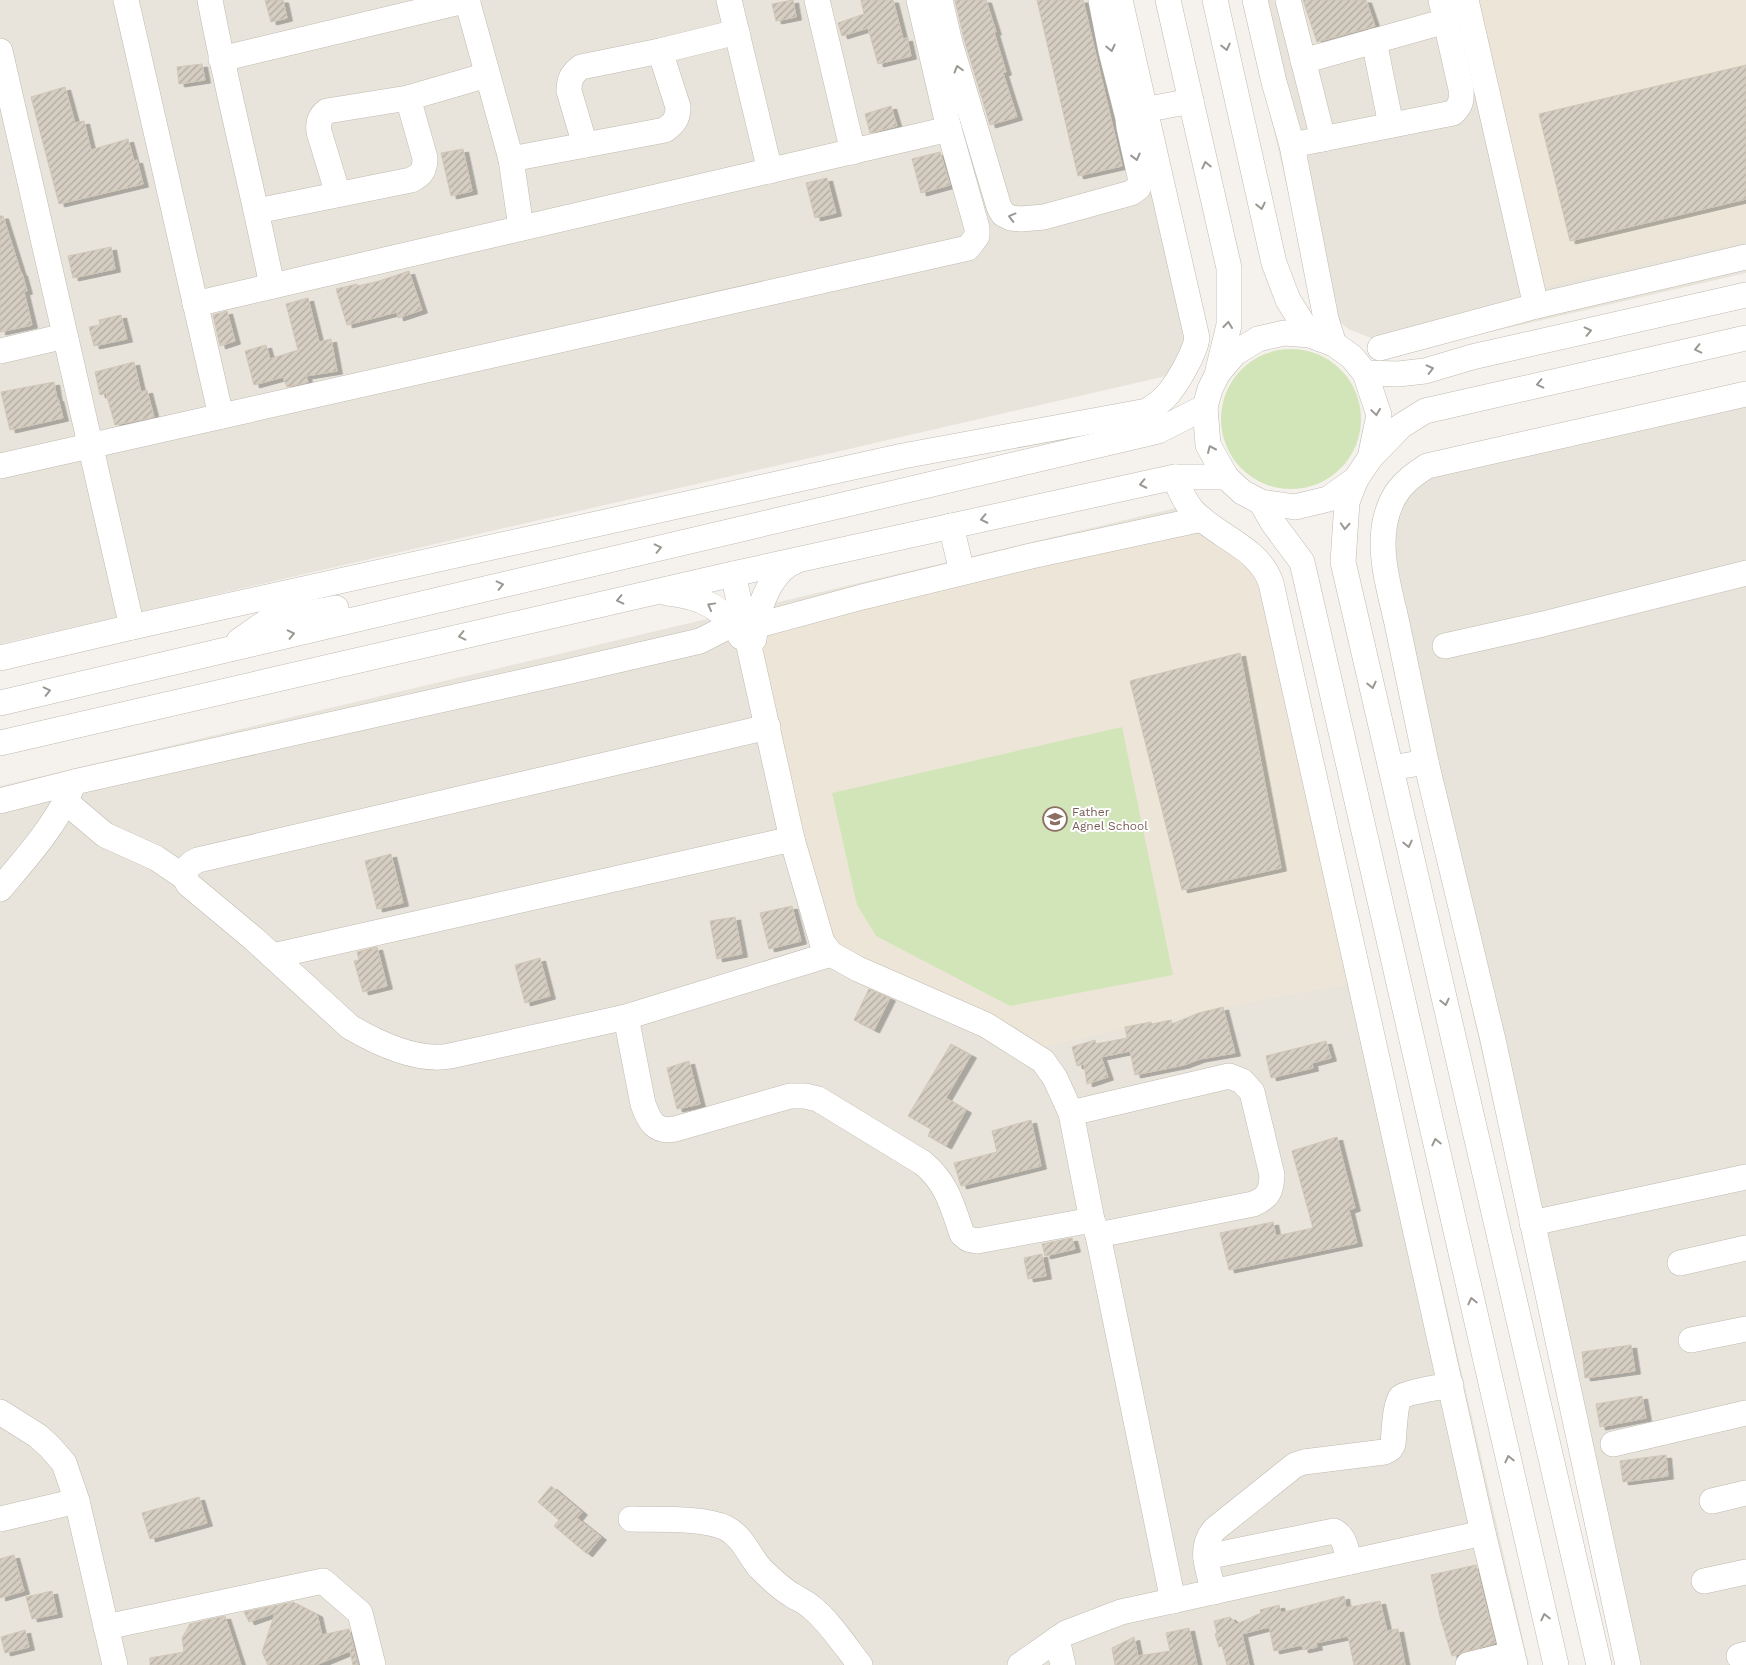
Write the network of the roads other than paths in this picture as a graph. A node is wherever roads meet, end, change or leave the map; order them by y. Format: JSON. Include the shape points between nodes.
{"nodes":[{"id":1,"x":126,"y":0,"type":"edge"},
{"id":2,"x":210,"y":0,"type":"edge"},
{"id":3,"x":467,"y":0,"type":"edge"},
{"id":4,"x":728,"y":0,"type":"edge"},
{"id":5,"x":817,"y":0,"type":"edge"},
{"id":6,"x":919,"y":0,"type":"edge"},
{"id":7,"x":940,"y":0,"type":"edge"},
{"id":8,"x":1101,"y":0,"type":"edge"},
{"id":9,"x":1120,"y":0,"type":"edge"},
{"id":10,"x":1168,"y":0,"type":"edge"},
{"id":11,"x":1215,"y":0,"type":"edge"},
{"id":12,"x":1255,"y":0,"type":"edge"},
{"id":13,"x":1288,"y":0,"type":"edge"},
{"id":14,"x":1466,"y":0,"type":"edge"},
{"id":15,"x":1443,"y":11,"type":"edge"},
{"id":16,"x":737,"y":32,"type":"junction"},
{"id":17,"x":1374,"y":41,"type":"junction"},
{"id":18,"x":0,"y":52,"type":"edge"},
{"id":19,"x":660,"y":52,"type":"junction"},
{"id":20,"x":221,"y":59,"type":"junction"},
{"id":21,"x":1303,"y":61,"type":"junction"},
{"id":22,"x":487,"y":75,"type":"junction"},
{"id":23,"x":1274,"y":82,"type":"junction"},
{"id":24,"x":1236,"y":91,"type":"junction"},
{"id":25,"x":408,"y":98,"type":"junction"},
{"id":26,"x":1191,"y":100,"type":"junction"},
{"id":27,"x":1144,"y":110,"type":"junction"},
{"id":28,"x":1391,"y":125,"type":"junction"},
{"id":29,"x":949,"y":130,"type":"junction"},
{"id":30,"x":1322,"y":139,"type":"junction"},
{"id":31,"x":585,"y":145,"type":"junction"},
{"id":32,"x":1292,"y":145,"type":"junction"},
{"id":33,"x":853,"y":152,"type":"junction"},
{"id":34,"x":511,"y":159,"type":"junction"},
{"id":35,"x":770,"y":171,"type":"junction"},
{"id":36,"x":338,"y":194,"type":"junction"},
{"id":37,"x":257,"y":211,"type":"junction"},
{"id":38,"x":521,"y":228,"type":"junction"},
{"id":39,"x":1746,"y":257,"type":"edge"},
{"id":40,"x":1630,"y":284,"type":"junction"},
{"id":41,"x":272,"y":286,"type":"junction"},
{"id":42,"x":1746,"y":295,"type":"edge"},
{"id":43,"x":196,"y":304,"type":"junction"},
{"id":44,"x":1536,"y":306,"type":"junction"},
{"id":45,"x":1638,"y":320,"type":"junction"},
{"id":46,"x":1310,"y":335,"type":"junction"},
{"id":47,"x":65,"y":336,"type":"junction"},
{"id":48,"x":1746,"y":338,"type":"edge"},
{"id":49,"x":1334,"y":344,"type":"junction"},
{"id":50,"x":1380,"y":348,"type":"dead end"},
{"id":51,"x":0,"y":351,"type":"edge"},
{"id":52,"x":1218,"y":373,"type":"junction"},
{"id":53,"x":1365,"y":373,"type":"junction"},
{"id":54,"x":1746,"y":394,"type":"edge"},
{"id":55,"x":1205,"y":407,"type":"junction"},
{"id":56,"x":221,"y":416,"type":"junction"},
{"id":57,"x":91,"y":446,"type":"junction"},
{"id":58,"x":903,"y":456,"type":"junction"},
{"id":59,"x":1370,"y":458,"type":"junction"},
{"id":60,"x":0,"y":466,"type":"edge"},
{"id":61,"x":1175,"y":477,"type":"junction"},
{"id":62,"x":1226,"y":477,"type":"junction"},
{"id":63,"x":957,"y":478,"type":"junction"},
{"id":64,"x":1356,"y":479,"type":"junction"},
{"id":65,"x":1261,"y":502,"type":"junction"},
{"id":66,"x":1202,"y":519,"type":"junction"},
{"id":67,"x":951,"y":526,"type":"junction"},
{"id":68,"x":808,"y":557,"type":"junction"},
{"id":69,"x":962,"y":572,"type":"junction"},
{"id":70,"x":733,"y":574,"type":"junction"},
{"id":71,"x":1746,"y":574,"type":"edge"},
{"id":72,"x":656,"y":592,"type":"junction"},
{"id":73,"x":744,"y":625,"type":"junction"},
{"id":74,"x":132,"y":627,"type":"junction"},
{"id":75,"x":1445,"y":646,"type":"dead end"},
{"id":76,"x":752,"y":656,"type":"junction"},
{"id":77,"x":0,"y":658,"type":"edge"},
{"id":78,"x":0,"y":703,"type":"edge"},
{"id":79,"x":768,"y":727,"type":"junction"},
{"id":80,"x":0,"y":743,"type":"edge"},
{"id":81,"x":1426,"y":762,"type":"junction"},
{"id":82,"x":1391,"y":768,"type":"junction"},
{"id":83,"x":1351,"y":775,"type":"junction"},
{"id":84,"x":1316,"y":782,"type":"junction"},
{"id":85,"x":70,"y":792,"type":"junction"},
{"id":86,"x":0,"y":801,"type":"edge"},
{"id":87,"x":792,"y":839,"type":"junction"},
{"id":88,"x":184,"y":877,"type":"junction"},
{"id":89,"x":0,"y":889,"type":"edge"},
{"id":90,"x":831,"y":954,"type":"junction"},
{"id":91,"x":273,"y":956,"type":"junction"},
{"id":92,"x":626,"y":1017,"type":"junction"},
{"id":93,"x":1071,"y":1113,"type":"junction"},
{"id":94,"x":1746,"y":1177,"type":"edge"},
{"id":95,"x":1532,"y":1224,"type":"junction"},
{"id":96,"x":1095,"y":1228,"type":"junction"},
{"id":97,"x":1746,"y":1248,"type":"edge"},
{"id":98,"x":1680,"y":1263,"type":"dead end"},
{"id":99,"x":1746,"y":1329,"type":"edge"},
{"id":100,"x":1691,"y":1340,"type":"dead end"},
{"id":101,"x":1451,"y":1386,"type":"junction"},
{"id":102,"x":0,"y":1412,"type":"edge"},
{"id":103,"x":1746,"y":1413,"type":"edge"},
{"id":104,"x":1613,"y":1444,"type":"dead end"},
{"id":105,"x":1746,"y":1493,"type":"edge"},
{"id":106,"x":77,"y":1501,"type":"junction"},
{"id":107,"x":1712,"y":1501,"type":"dead end"},
{"id":108,"x":0,"y":1519,"type":"edge"},
{"id":109,"x":632,"y":1519,"type":"dead end"},
{"id":110,"x":1483,"y":1533,"type":"junction"},
{"id":111,"x":1206,"y":1557,"type":"junction"},
{"id":112,"x":1349,"y":1562,"type":"junction"},
{"id":113,"x":1746,"y":1572,"type":"edge"},
{"id":114,"x":1704,"y":1580,"type":"dead end"},
{"id":115,"x":1214,"y":1592,"type":"junction"},
{"id":116,"x":1173,"y":1601,"type":"junction"},
{"id":117,"x":106,"y":1627,"type":"junction"},
{"id":118,"x":1057,"y":1639,"type":"junction"},
{"id":119,"x":1513,"y":1660,"type":"edge"},
{"id":120,"x":115,"y":1665,"type":"edge"},
{"id":121,"x":373,"y":1665,"type":"edge"},
{"id":122,"x":860,"y":1665,"type":"edge"},
{"id":123,"x":1020,"y":1665,"type":"edge"},
{"id":124,"x":1064,"y":1665,"type":"edge"},
{"id":125,"x":1468,"y":1665,"type":"edge"},
{"id":126,"x":1556,"y":1665,"type":"edge"},
{"id":127,"x":1599,"y":1665,"type":"edge"},
{"id":128,"x":1628,"y":1665,"type":"edge"}],
"edges":[{"from":1,"to":43,"type":"street"},
{"from":2,"to":20,"type":"street"},
{"from":3,"to":20,"type":"street"},
{"from":3,"to":22,"type":"street"},
{"from":4,"to":16,"type":"street"},
{"from":5,"to":33,"type":"street"},
{"from":6,"to":29,"type":"street"},
{"from":8,"to":7,"type":"street","one_way":true,"via":[[1128,118],[1140,181],[1138,188],[1131,193],[1044,217],[1021,220],[1002,214],[999,208]]},
{"from":9,"to":27,"type":"street"},
{"from":10,"to":26,"type":"street"},
{"from":11,"to":24,"type":"street","one_way":true},
{"from":12,"to":23,"type":"street"},
{"from":13,"to":21,"type":"street"},
{"from":14,"to":44,"type":"street"},
{"from":15,"to":17,"type":"street"},
{"from":15,"to":28,"type":"street","via":[[1461,89],[1460,107],[1453,113]]},
{"from":16,"to":19,"type":"street"},
{"from":16,"to":35,"type":"street"},
{"from":17,"to":21,"type":"street"},
{"from":17,"to":28,"type":"street"},
{"from":18,"to":47,"type":"street"},
{"from":19,"to":31,"type":"street","via":[[581,67],[572,73],[569,91]]},
{"from":19,"to":31,"type":"street","via":[[678,107],[678,116],[673,124],[665,130]]},
{"from":20,"to":37,"type":"street"},
{"from":21,"to":30,"type":"street"},
{"from":22,"to":25,"type":"street"},
{"from":22,"to":34,"type":"street"},
{"from":23,"to":24,"type":"street"},
{"from":23,"to":32,"type":"street"},
{"from":24,"to":46,"type":"street","one_way":true,"via":[[1274,264],[1288,300]]},
{"from":25,"to":36,"type":"street","via":[[425,158],[420,176]]},
{"from":25,"to":36,"type":"street","via":[[327,111],[321,116],[319,132]]},
{"from":26,"to":27,"type":"street"},
{"from":52,"to":26,"type":"street","one_way":true,"via":[[1229,325],[1229,268]]},
{"from":27,"to":58,"type":"street","via":[[1197,338],[1190,357],[1168,394],[1147,411]]},
{"from":28,"to":30,"type":"street"},
{"from":29,"to":33,"type":"street"},
{"from":29,"to":56,"type":"street","via":[[977,228],[977,236],[968,248]]},
{"from":30,"to":32,"type":"street"},
{"from":31,"to":34,"type":"street"},
{"from":32,"to":49,"type":"street","via":[[1320,293]]},
{"from":33,"to":35,"type":"street"},
{"from":34,"to":38,"type":"street"},
{"from":35,"to":38,"type":"street"},
{"from":36,"to":37,"type":"street"},
{"from":37,"to":41,"type":"street"},
{"from":38,"to":41,"type":"street"},
{"from":39,"to":40,"type":"street"},
{"from":40,"to":44,"type":"street"},
{"from":40,"to":45,"type":"street"},
{"from":41,"to":43,"type":"street"},
{"from":42,"to":45,"type":"street"},
{"from":43,"to":56,"type":"street"},
{"from":44,"to":50,"type":"street"},
{"from":53,"to":45,"type":"street","one_way":true,"via":[[1425,371]]},
{"from":46,"to":49,"type":"street"},
{"from":46,"to":52,"type":"street","via":[[1284,333],[1258,339],[1235,353]]},
{"from":47,"to":51,"type":"street"},
{"from":47,"to":57,"type":"street"},
{"from":48,"to":59,"type":"street","one_way":true,"via":[[1425,411],[1401,426]]},
{"from":49,"to":53,"type":"street","via":[[1352,357]]},
{"from":52,"to":55,"type":"street"},
{"from":53,"to":59,"type":"street","one_way":true,"via":[[1379,415]]},
{"from":54,"to":81,"type":"street","via":[[1427,466],[1409,477],[1389,509],[1385,524],[1384,563]]},
{"from":62,"to":55,"type":"street","one_way":true,"via":[[1208,444]]},
{"from":55,"to":63,"type":"street","via":[[1158,431]]},
{"from":56,"to":57,"type":"street"},
{"from":57,"to":60,"type":"street"},
{"from":57,"to":74,"type":"street"},
{"from":58,"to":63,"type":"street"},
{"from":58,"to":74,"type":"street"},
{"from":59,"to":64,"type":"street"},
{"from":61,"to":62,"type":"street"},
{"from":61,"to":66,"type":"street","via":[[1181,494]]},
{"from":61,"to":67,"type":"street","one_way":true},
{"from":62,"to":65,"type":"street","via":[[1242,492]]},
{"from":78,"to":63,"type":"street","one_way":true},
{"from":64,"to":65,"type":"street","via":[[1328,499],[1295,507]]},
{"from":64,"to":82,"type":"street","one_way":true,"via":[[1348,502],[1343,562]]},
{"from":65,"to":83,"type":"street","via":[[1302,562]]},
{"from":66,"to":69,"type":"street"},
{"from":66,"to":84,"type":"street","via":[[1267,570]]},
{"from":67,"to":68,"type":"street"},
{"from":67,"to":69,"type":"street"},
{"from":68,"to":70,"type":"street"},
{"from":68,"to":73,"type":"street","via":[[789,564]]},
{"from":69,"to":73,"type":"street"},
{"from":70,"to":72,"type":"street"},
{"from":70,"to":76,"type":"street"},
{"from":71,"to":75,"type":"street"},
{"from":73,"to":72,"type":"street","one_way":true,"via":[[700,600],[683,594]]},
{"from":72,"to":80,"type":"street","one_way":true},
{"from":73,"to":76,"type":"street"},
{"from":73,"to":85,"type":"street","via":[[700,641]]},
{"from":74,"to":77,"type":"street"},
{"from":76,"to":79,"type":"street"},
{"from":79,"to":87,"type":"street"},
{"from":79,"to":88,"type":"street","via":[[198,860],[190,864]]},
{"from":81,"to":82,"type":"street"},
{"from":81,"to":95,"type":"street","via":[[1493,1040]]},
{"from":82,"to":127,"type":"street","one_way":true},
{"from":83,"to":84,"type":"street"},
{"from":126,"to":83,"type":"street","one_way":true},
{"from":84,"to":101,"type":"street"},
{"from":85,"to":86,"type":"street"},
{"from":85,"to":88,"type":"street","via":[[105,834],[156,858]]},
{"from":85,"to":89,"type":"street","via":[[39,842]]},
{"from":87,"to":90,"type":"street","via":[[815,922],[822,942]]},
{"from":87,"to":91,"type":"street"},
{"from":88,"to":91,"type":"street","via":[[188,884]]},
{"from":90,"to":92,"type":"street"},
{"from":90,"to":93,"type":"street","via":[[986,1025],[1043,1061],[1055,1078]]},
{"from":91,"to":92,"type":"street","via":[[350,1028],[416,1056],[450,1056]]},
{"from":92,"to":96,"type":"street","via":[[642,1104],[657,1127],[666,1131],[675,1129],[790,1096],[818,1099],[923,1162],[935,1173],[943,1184],[962,1234],[968,1239],[977,1241]]},
{"from":93,"to":96,"type":"street"},
{"from":93,"to":96,"type":"street","via":[[1229,1076],[1242,1081],[1252,1092],[1272,1175],[1271,1188],[1265,1198],[1253,1204]]},
{"from":94,"to":95,"type":"street"},
{"from":95,"to":128,"type":"street"},
{"from":96,"to":116,"type":"street"},
{"from":97,"to":98,"type":"street"},
{"from":99,"to":100,"type":"street"},
{"from":101,"to":110,"type":"street"},
{"from":101,"to":111,"type":"street","via":[[1401,1397],[1390,1449],[1304,1462],[1287,1470],[1215,1529],[1204,1547]]},
{"from":102,"to":106,"type":"street","via":[[50,1446],[64,1463]]},
{"from":103,"to":104,"type":"street"},
{"from":105,"to":107,"type":"street"},
{"from":106,"to":108,"type":"street"},
{"from":106,"to":117,"type":"street"},
{"from":109,"to":122,"type":"street","via":[[706,1522],[727,1529],[741,1540],[759,1566],[778,1584],[819,1614]]},
{"from":110,"to":112,"type":"street"},
{"from":110,"to":119,"type":"street"},
{"from":111,"to":112,"type":"street","via":[[1334,1531],[1344,1540]]},
{"from":111,"to":115,"type":"street"},
{"from":112,"to":115,"type":"street"},
{"from":113,"to":114,"type":"street"},
{"from":115,"to":116,"type":"street"},
{"from":116,"to":118,"type":"street","via":[[1122,1612]]},
{"from":117,"to":120,"type":"street"},
{"from":117,"to":121,"type":"street","via":[[322,1581],[360,1613]]},
{"from":118,"to":123,"type":"street"},
{"from":118,"to":124,"type":"street"},
{"from":119,"to":125,"type":"street"}]}
